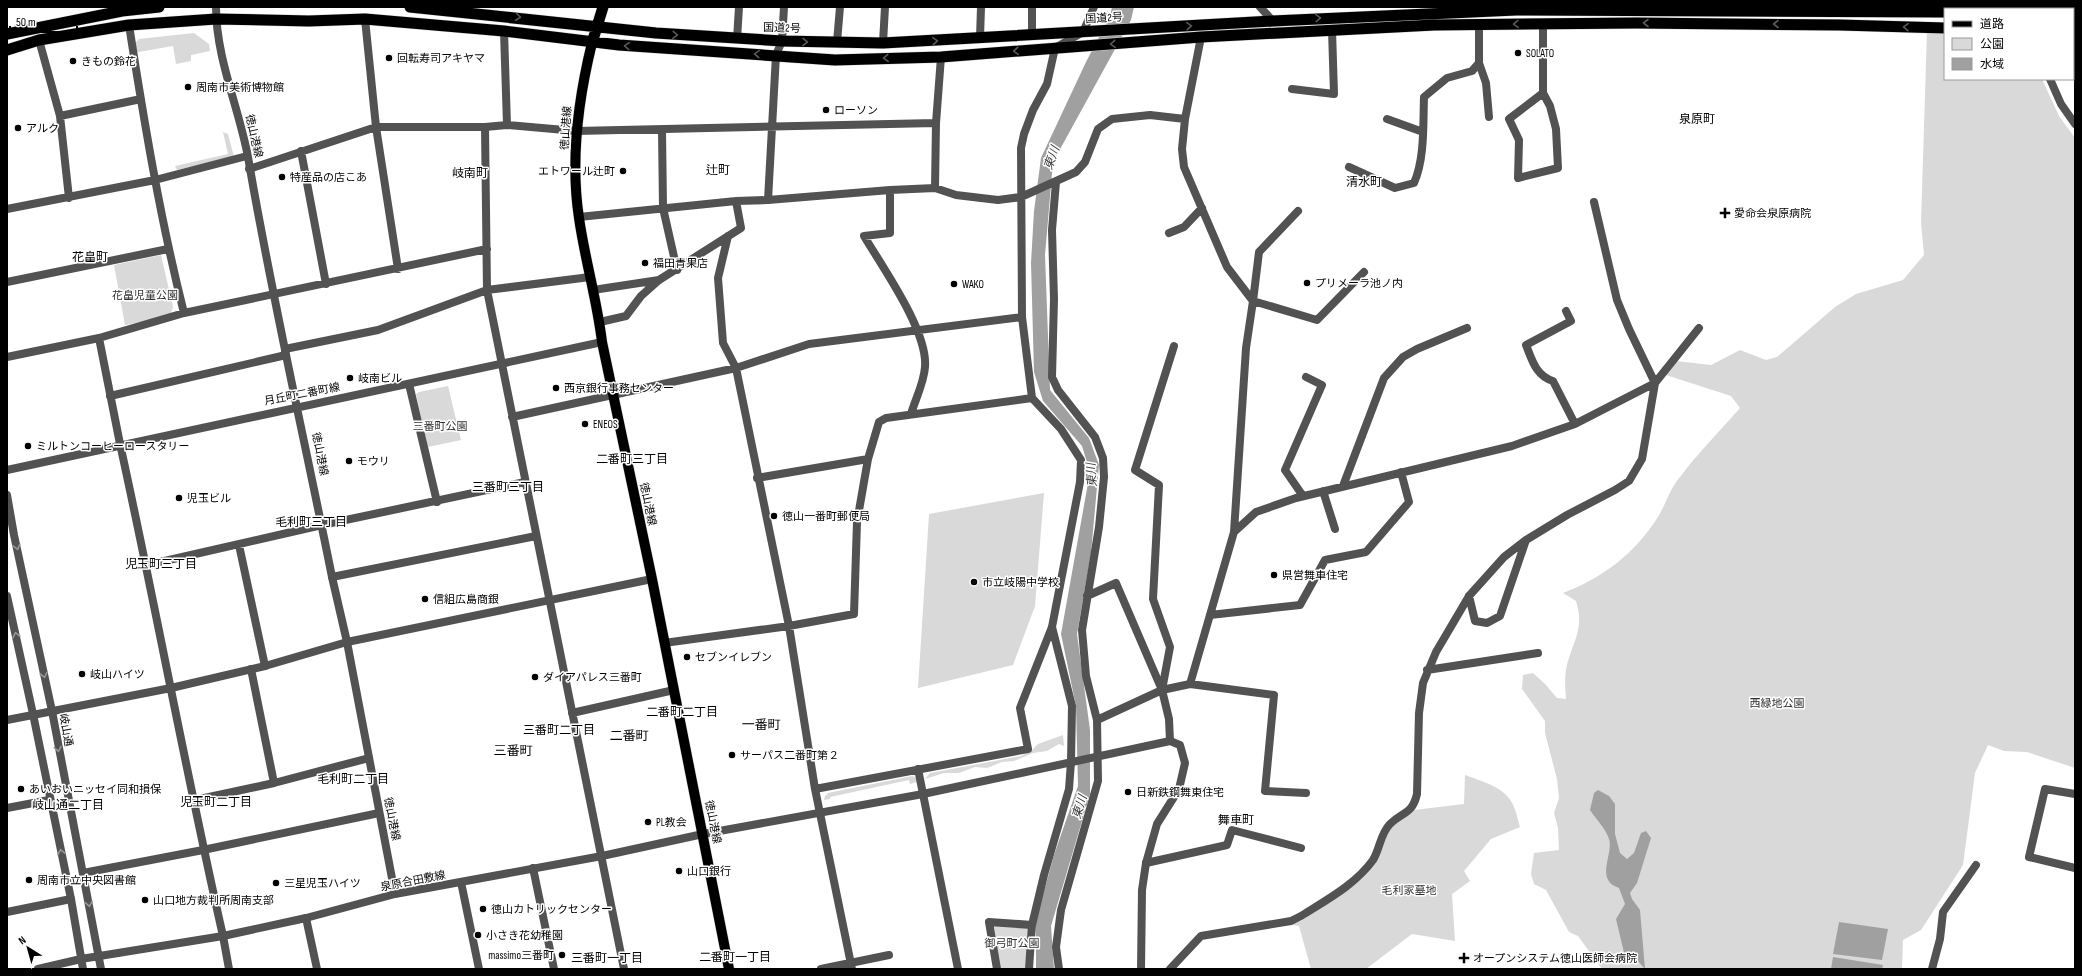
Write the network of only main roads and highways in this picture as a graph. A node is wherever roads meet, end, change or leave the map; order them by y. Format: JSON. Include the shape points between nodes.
{"nodes":[{"id":1,"x":159,"y":7,"type":"edge"},
{"id":2,"x":410,"y":7,"type":"edge"},
{"id":3,"x":603,"y":7,"type":"edge"},
{"id":4,"x":1516,"y":8,"type":"edge"},
{"id":5,"x":122,"y":9,"type":"edge"},
{"id":6,"x":1433,"y":10,"type":"edge"},
{"id":7,"x":499,"y":11,"type":"edge"},
{"id":8,"x":1944,"y":12,"type":"edge"},
{"id":9,"x":596,"y":26,"type":"junction"},
{"id":10,"x":1944,"y":28,"type":"edge"},
{"id":11,"x":7,"y":34,"type":"edge"},
{"id":12,"x":592,"y":42,"type":"junction"},
{"id":13,"x":7,"y":50,"type":"edge"},
{"id":14,"x":729,"y":969,"type":"edge"}],
"edges":[{"from":1,"to":5,"type":"highway"},
{"from":2,"to":7,"type":"highway","name":"国道2号"},
{"from":3,"to":9,"type":"highway"},
{"from":4,"to":6,"type":"highway","name":"国道2号"},
{"from":4,"to":8,"type":"highway","name":"国道2号"},
{"from":5,"to":11,"type":"highway"},
{"from":9,"to":6,"type":"highway","name":"国道2号","one_way":true,"via":[[737,39],[883,43],[1150,29]]},
{"from":7,"to":9,"type":"highway","name":"国道2号","one_way":true},
{"from":9,"to":12,"type":"highway"},
{"from":10,"to":12,"type":"highway","one_way":true,"via":[[1840,25],[1434,25],[1200,37],[941,57],[835,60]]},
{"from":12,"to":13,"type":"highway","via":[[504,31],[365,19],[216,19],[129,24],[39,40]]},
{"from":12,"to":14,"type":"main road","name":"徳山港線","via":[[580,91],[576,131],[579,217]]}]}
